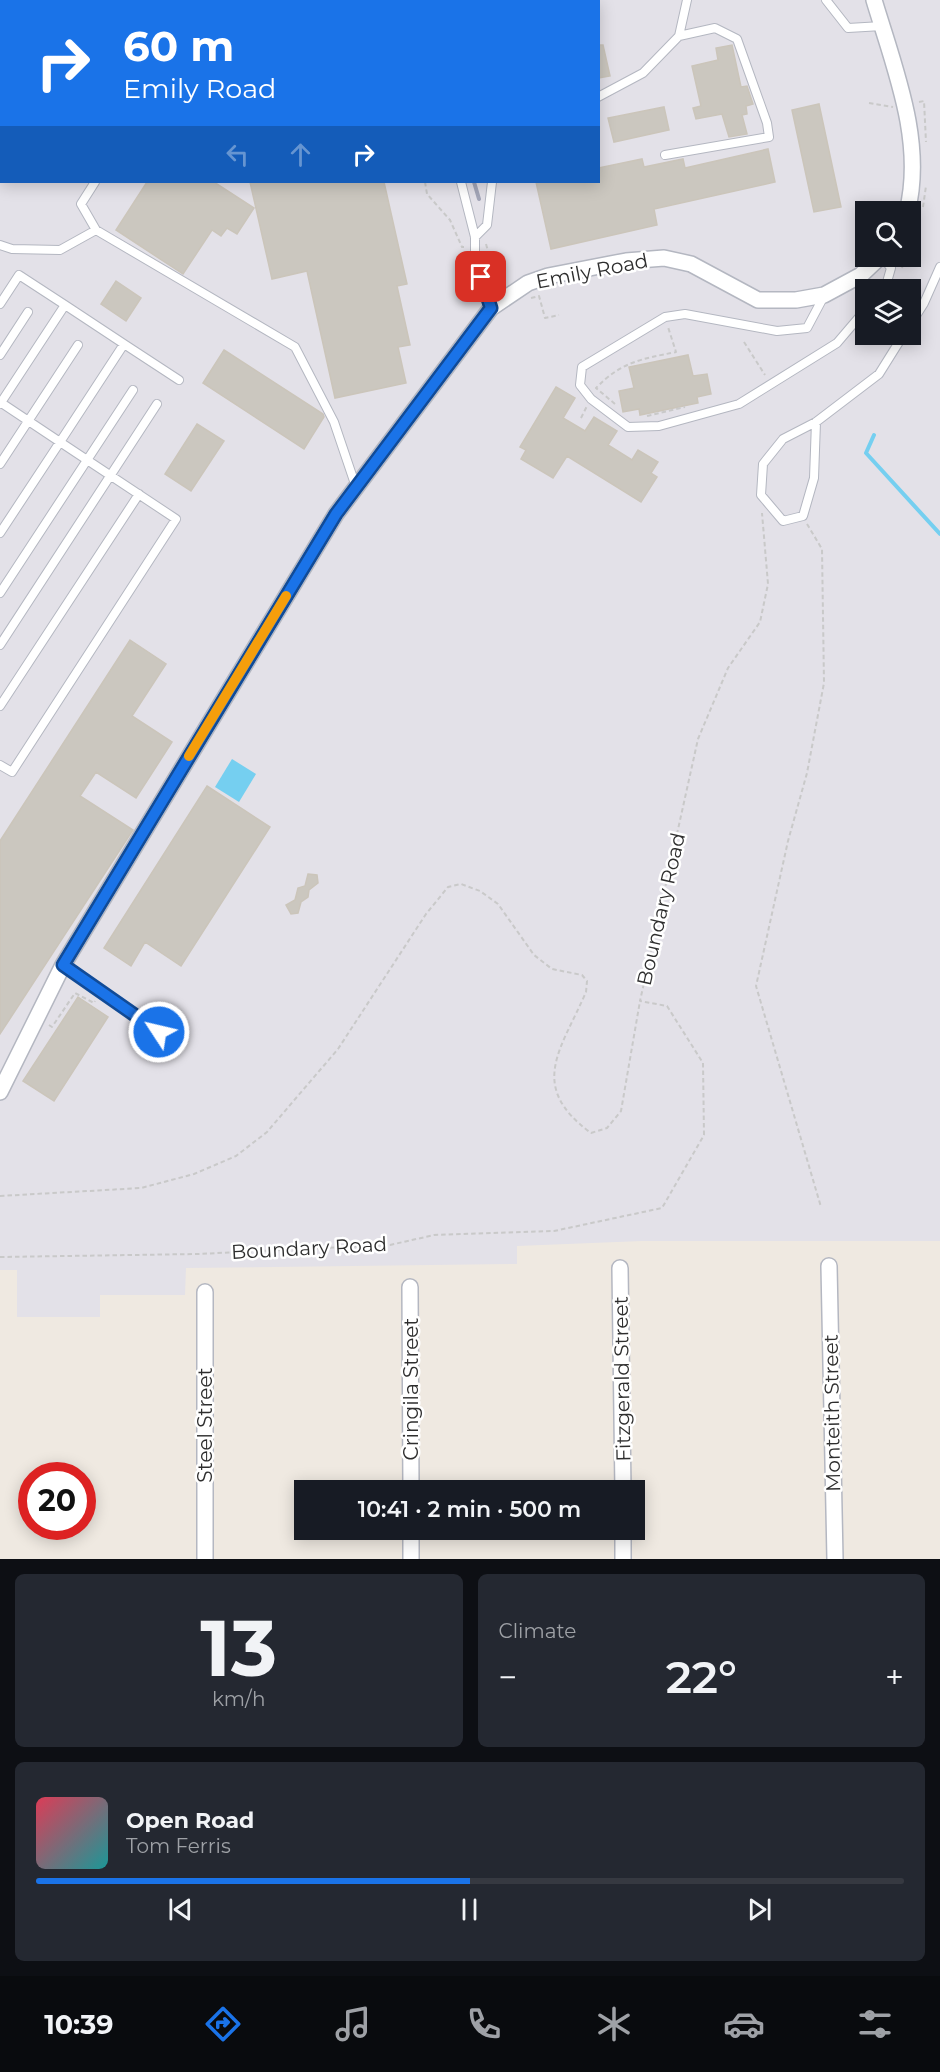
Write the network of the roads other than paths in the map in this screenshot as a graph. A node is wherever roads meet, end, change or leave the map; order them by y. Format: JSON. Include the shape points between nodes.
{"nodes":[{"id":1,"x":687,"y":0,"type":"edge"},
{"id":2,"x":826,"y":0,"type":"edge"},
{"id":3,"x":874,"y":0,"type":"edge"},
{"id":4,"x":882,"y":26,"type":"junction"},
{"id":5,"x":679,"y":36,"type":"junction"},
{"id":6,"x":600,"y":96,"type":"edge"},
{"id":7,"x":665,"y":155,"type":"dead end"},
{"id":8,"x":94,"y":183,"type":"edge"},
{"id":9,"x":460,"y":183,"type":"edge"},
{"id":10,"x":492,"y":183,"type":"edge"},
{"id":11,"x":910,"y":201,"type":"edge"},
{"id":12,"x":96,"y":230,"type":"junction"},
{"id":13,"x":475,"y":237,"type":"junction"},
{"id":14,"x":0,"y":245,"type":"edge"},
{"id":15,"x":870,"y":267,"type":"edge"},
{"id":16,"x":940,"y":267,"type":"edge"},
{"id":17,"x":824,"y":295,"type":"junction"},
{"id":18,"x":0,"y":304,"type":"edge"},
{"id":19,"x":65,"y":305,"type":"junction"},
{"id":20,"x":491,"y":308,"type":"junction"},
{"id":21,"x":921,"y":308,"type":"edge"},
{"id":22,"x":28,"y":312,"type":"dead end"},
{"id":23,"x":855,"y":322,"type":"edge"},
{"id":24,"x":124,"y":344,"type":"junction"},
{"id":25,"x":78,"y":345,"type":"dead end"},
{"id":26,"x":897,"y":345,"type":"edge"},
{"id":27,"x":0,"y":355,"type":"edge"},
{"id":28,"x":179,"y":380,"type":"dead end"},
{"id":29,"x":133,"y":390,"type":"dead end"},
{"id":30,"x":0,"y":403,"type":"edge"},
{"id":31,"x":158,"y":404,"type":"dead end"},
{"id":32,"x":28,"y":421,"type":"junction"},
{"id":33,"x":816,"y":422,"type":"junction"},
{"id":34,"x":60,"y":442,"type":"junction"},
{"id":35,"x":87,"y":460,"type":"junction"},
{"id":36,"x":0,"y":464,"type":"edge"},
{"id":37,"x":111,"y":476,"type":"junction"},
{"id":38,"x":356,"y":487,"type":"junction"},
{"id":39,"x":139,"y":494,"type":"junction"},
{"id":40,"x":0,"y":533,"type":"edge"},
{"id":41,"x":0,"y":593,"type":"edge"},
{"id":42,"x":0,"y":645,"type":"edge"},
{"id":43,"x":0,"y":706,"type":"edge"},
{"id":44,"x":0,"y":765,"type":"edge"},
{"id":45,"x":63,"y":965,"type":"junction"},
{"id":46,"x":159,"y":1032,"type":"dead end"},
{"id":47,"x":0,"y":1092,"type":"edge"},
{"id":48,"x":829,"y":1266,"type":"dead end"},
{"id":49,"x":621,"y":1268,"type":"dead end"},
{"id":50,"x":410,"y":1287,"type":"dead end"},
{"id":51,"x":205,"y":1292,"type":"dead end"},
{"id":52,"x":411,"y":1480,"type":"edge"},
{"id":53,"x":623,"y":1480,"type":"edge"},
{"id":54,"x":411,"y":1540,"type":"edge"},
{"id":55,"x":623,"y":1540,"type":"edge"},
{"id":56,"x":205,"y":1559,"type":"edge"},
{"id":57,"x":411,"y":1559,"type":"edge"},
{"id":58,"x":623,"y":1559,"type":"edge"},
{"id":59,"x":835,"y":1559,"type":"edge"}],
"edges":[{"from":1,"to":5,"type":"lane"},
{"from":2,"to":4,"type":"lane","via":[[848,28]]},
{"from":3,"to":4,"type":"street"},
{"from":4,"to":11,"type":"street","via":[[912,138]]},
{"from":5,"to":6,"type":"lane","via":[[643,73]]},
{"from":5,"to":7,"type":"lane","via":[[715,28],[737,39],[769,137]]},
{"from":8,"to":12,"type":"lane","via":[[81,204]]},
{"from":9,"to":13,"type":"lane"},
{"from":10,"to":13,"type":"lane","via":[[487,225]]},
{"from":12,"to":14,"type":"lane","via":[[60,250]]},
{"from":12,"to":38,"type":"lane","via":[[295,347],[334,422]]},
{"from":13,"to":20,"type":"lane","via":[[475,261]]},
{"from":15,"to":17,"type":"street"},
{"from":16,"to":21,"type":"lane"},
{"from":17,"to":20,"type":"street","name":"Emily Road","via":[[758,300],[691,264],[664,258],[548,276],[528,283]]},
{"from":17,"to":23,"type":"lane","via":[[807,328],[777,331],[685,314],[666,317],[582,367],[580,385],[591,399],[628,427],[659,426],[739,404],[837,343]]},
{"from":18,"to":19,"type":"lane","via":[[19,275]]},
{"from":19,"to":24,"type":"lane"},
{"from":19,"to":30,"type":"lane"},
{"from":20,"to":38,"type":"street","name":"Emily Road"},
{"from":22,"to":27,"type":"lane"},
{"from":24,"to":28,"type":"lane"},
{"from":24,"to":34,"type":"lane"},
{"from":25,"to":32,"type":"lane"},
{"from":26,"to":33,"type":"lane","via":[[879,374]]},
{"from":29,"to":35,"type":"lane"},
{"from":30,"to":32,"type":"lane"},
{"from":31,"to":37,"type":"lane"},
{"from":32,"to":34,"type":"lane"},
{"from":32,"to":36,"type":"lane"},
{"from":33,"to":33,"type":"lane","via":[[814,478],[803,516],[783,521],[761,495],[763,464],[783,439]]},
{"from":34,"to":35,"type":"lane"},
{"from":34,"to":40,"type":"lane"},
{"from":35,"to":37,"type":"lane"},
{"from":35,"to":41,"type":"lane"},
{"from":37,"to":39,"type":"lane"},
{"from":37,"to":42,"type":"lane"},
{"from":38,"to":45,"type":"street","name":"Emily Road"},
{"from":39,"to":43,"type":"lane"},
{"from":39,"to":44,"type":"lane","via":[[176,519],[12,772]]},
{"from":45,"to":46,"type":"lane"},
{"from":45,"to":47,"type":"street","name":"Emily Road"},
{"from":48,"to":59,"type":"street","name":"Monteith Street"},
{"from":49,"to":53,"type":"street","name":"Fitzgerald Street"},
{"from":50,"to":52,"type":"street","name":"Cringila Street"},
{"from":51,"to":56,"type":"street","name":"Steel Street"},
{"from":54,"to":57,"type":"street"},
{"from":55,"to":58,"type":"street"}]}
